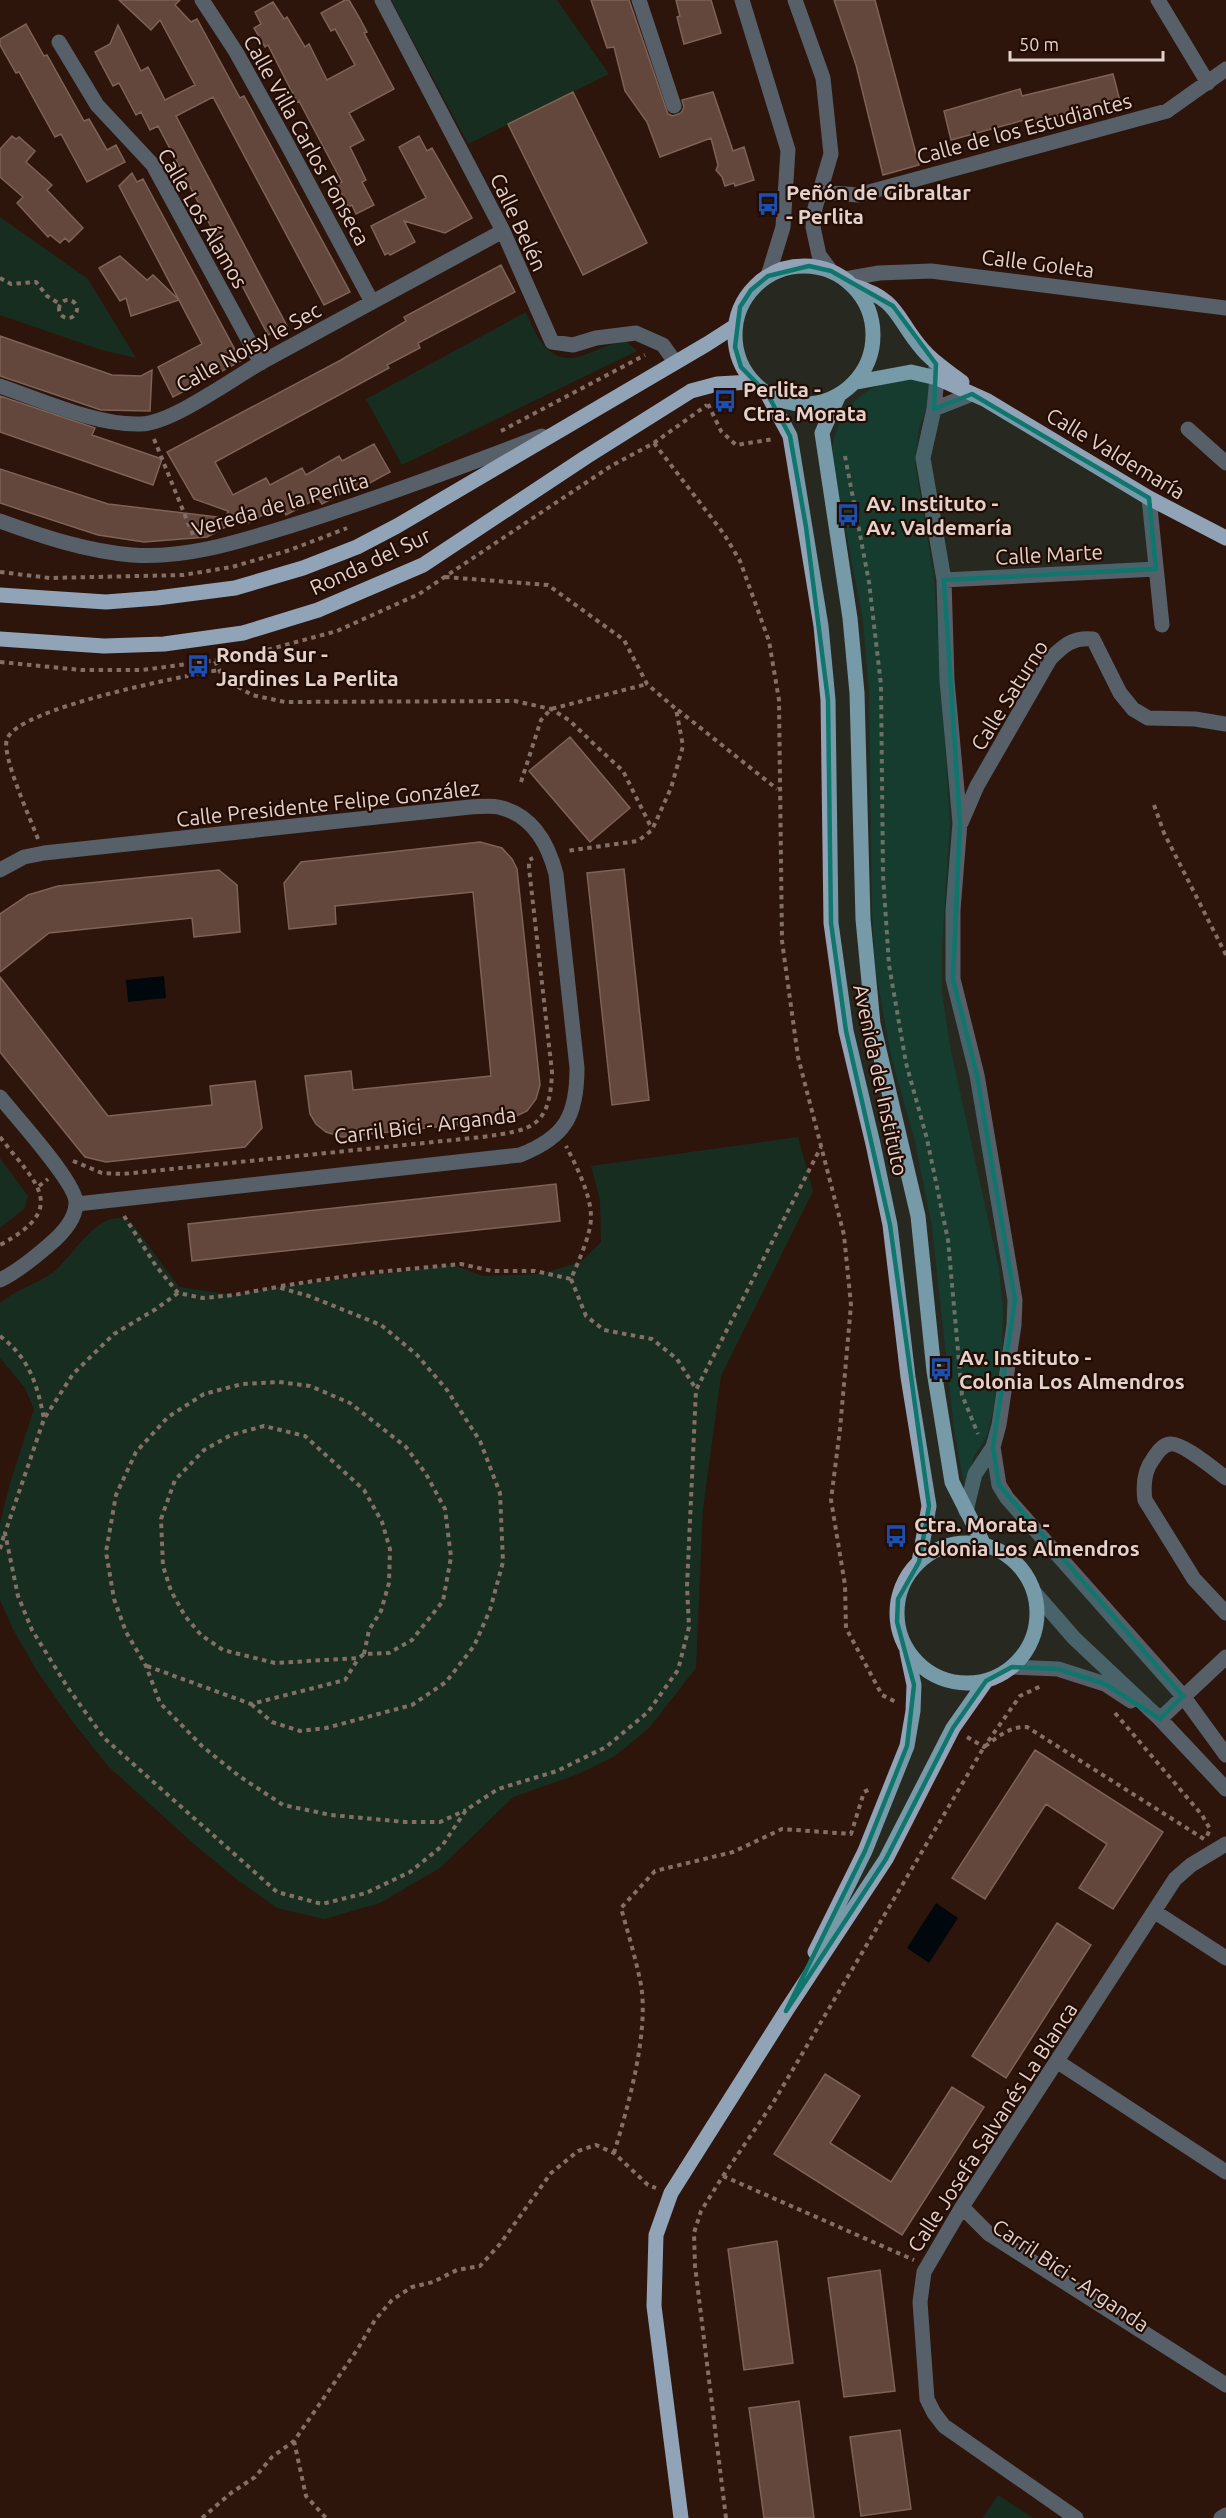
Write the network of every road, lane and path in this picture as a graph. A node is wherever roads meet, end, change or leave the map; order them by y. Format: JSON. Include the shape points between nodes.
{"nodes":[{"id":1,"x":202,"y":0,"type":"edge"},
{"id":2,"x":382,"y":0,"type":"edge"},
{"id":3,"x":639,"y":0,"type":"edge"},
{"id":4,"x":742,"y":0,"type":"edge"},
{"id":5,"x":795,"y":0,"type":"edge"},
{"id":6,"x":1158,"y":0,"type":"edge"},
{"id":7,"x":59,"y":42,"type":"dead end"},
{"id":8,"x":1226,"y":69,"type":"edge"},
{"id":9,"x":1208,"y":83,"type":"junction"},
{"id":10,"x":674,"y":106,"type":"dead end"},
{"id":11,"x":821,"y":192,"type":"junction"},
{"id":12,"x":503,"y":231,"type":"junction"},
{"id":13,"x":831,"y":271,"type":"junction"},
{"id":14,"x":768,"y":276,"type":"junction"},
{"id":15,"x":0,"y":278,"type":"edge"},
{"id":16,"x":849,"y":282,"type":"junction"},
{"id":17,"x":372,"y":302,"type":"junction"},
{"id":18,"x":60,"y":304,"type":"junction"},
{"id":19,"x":1226,"y":308,"type":"edge"},
{"id":20,"x":735,"y":326,"type":"junction"},
{"id":21,"x":675,"y":362,"type":"junction"},
{"id":22,"x":261,"y":363,"type":"junction"},
{"id":23,"x":937,"y":371,"type":"junction"},
{"id":24,"x":751,"y":382,"type":"junction"},
{"id":25,"x":857,"y":382,"type":"junction"},
{"id":26,"x":0,"y":386,"type":"edge"},
{"id":27,"x":768,"y":396,"type":"junction"},
{"id":28,"x":838,"y":397,"type":"junction"},
{"id":29,"x":979,"y":397,"type":"junction"},
{"id":30,"x":934,"y":409,"type":"junction"},
{"id":31,"x":147,"y":423,"type":"junction"},
{"id":32,"x":564,"y":427,"type":"junction"},
{"id":33,"x":1188,"y":429,"type":"dead end"},
{"id":34,"x":1226,"y":463,"type":"edge"},
{"id":35,"x":1149,"y":498,"type":"junction"},
{"id":36,"x":0,"y":521,"type":"edge"},
{"id":37,"x":1226,"y":538,"type":"edge"},
{"id":38,"x":198,"y":550,"type":"junction"},
{"id":39,"x":1156,"y":569,"type":"junction"},
{"id":40,"x":445,"y":577,"type":"dead end"},
{"id":41,"x":944,"y":580,"type":"junction"},
{"id":42,"x":0,"y":595,"type":"edge"},
{"id":43,"x":1162,"y":625,"type":"dead end"},
{"id":44,"x":0,"y":639,"type":"edge"},
{"id":45,"x":215,"y":661,"type":"dead end"},
{"id":46,"x":219,"y":670,"type":"junction"},
{"id":47,"x":647,"y":684,"type":"junction"},
{"id":48,"x":551,"y":709,"type":"junction"},
{"id":49,"x":676,"y":709,"type":"junction"},
{"id":50,"x":1226,"y":724,"type":"edge"},
{"id":51,"x":521,"y":782,"type":"dead end"},
{"id":52,"x":778,"y":790,"type":"dead end"},
{"id":53,"x":1154,"y":805,"type":"dead end"},
{"id":54,"x":960,"y":823,"type":"junction"},
{"id":55,"x":652,"y":830,"type":"junction"},
{"id":56,"x":550,"y":851,"type":"junction"},
{"id":57,"x":44,"y":853,"type":"junction"},
{"id":58,"x":0,"y":870,"type":"edge"},
{"id":59,"x":1226,"y":955,"type":"edge"},
{"id":60,"x":0,"y":1096,"type":"edge"},
{"id":61,"x":558,"y":1132,"type":"junction"},
{"id":62,"x":0,"y":1137,"type":"edge"},
{"id":63,"x":822,"y":1147,"type":"dead end"},
{"id":64,"x":60,"y":1170,"type":"junction"},
{"id":65,"x":39,"y":1186,"type":"junction"},
{"id":66,"x":117,"y":1200,"type":"junction"},
{"id":67,"x":76,"y":1204,"type":"junction"},
{"id":68,"x":0,"y":1245,"type":"edge"},
{"id":69,"x":571,"y":1279,"type":"junction"},
{"id":70,"x":0,"y":1280,"type":"edge"},
{"id":71,"x":278,"y":1287,"type":"junction"},
{"id":72,"x":177,"y":1293,"type":"junction"},
{"id":73,"x":0,"y":1336,"type":"edge"},
{"id":74,"x":696,"y":1390,"type":"junction"},
{"id":75,"x":45,"y":1419,"type":"junction"},
{"id":76,"x":993,"y":1447,"type":"junction"},
{"id":77,"x":1226,"y":1478,"type":"edge"},
{"id":78,"x":966,"y":1511,"type":"junction"},
{"id":79,"x":4,"y":1533,"type":"junction"},
{"id":80,"x":984,"y":1545,"type":"junction"},
{"id":81,"x":0,"y":1548,"type":"edge"},
{"id":82,"x":919,"y":1562,"type":"junction"},
{"id":83,"x":1034,"y":1592,"type":"junction"},
{"id":84,"x":1226,"y":1613,"type":"edge"},
{"id":85,"x":906,"y":1649,"type":"junction"},
{"id":86,"x":364,"y":1654,"type":"junction"},
{"id":87,"x":1226,"y":1657,"type":"edge"},
{"id":88,"x":359,"y":1658,"type":"junction"},
{"id":89,"x":146,"y":1666,"type":"junction"},
{"id":90,"x":1012,"y":1667,"type":"junction"},
{"id":91,"x":986,"y":1681,"type":"junction"},
{"id":92,"x":1183,"y":1696,"type":"junction"},
{"id":93,"x":251,"y":1704,"type":"junction"},
{"id":94,"x":1108,"y":1706,"type":"dead end"},
{"id":95,"x":1160,"y":1719,"type":"junction"},
{"id":96,"x":1226,"y":1755,"type":"edge"},
{"id":97,"x":896,"y":1775,"type":"junction"},
{"id":98,"x":1226,"y":1789,"type":"edge"},
{"id":99,"x":466,"y":1810,"type":"junction"},
{"id":100,"x":1206,"y":1839,"type":"junction"},
{"id":101,"x":1226,"y":1844,"type":"edge"},
{"id":102,"x":1211,"y":1854,"type":"junction"},
{"id":103,"x":1155,"y":1912,"type":"junction"},
{"id":104,"x":1226,"y":1958,"type":"edge"},
{"id":105,"x":786,"y":2011,"type":"junction"},
{"id":106,"x":1059,"y":2062,"type":"junction"},
{"id":107,"x":615,"y":2153,"type":"junction"},
{"id":108,"x":1226,"y":2172,"type":"edge"},
{"id":109,"x":723,"y":2176,"type":"junction"},
{"id":110,"x":671,"y":2193,"type":"junction"},
{"id":111,"x":962,"y":2207,"type":"junction"},
{"id":112,"x":928,"y":2266,"type":"junction"},
{"id":113,"x":1226,"y":2385,"type":"edge"},
{"id":114,"x":294,"y":2440,"type":"junction"},
{"id":115,"x":1226,"y":2515,"type":"edge"},
{"id":116,"x":202,"y":2518,"type":"edge"},
{"id":117,"x":326,"y":2518,"type":"edge"},
{"id":118,"x":681,"y":2518,"type":"edge"},
{"id":119,"x":726,"y":2518,"type":"edge"},
{"id":120,"x":1076,"y":2518,"type":"edge"},
{"id":121,"x":1221,"y":2518,"type":"edge"}],
"edges":[{"from":1,"to":17,"type":"street","name":"Calle Villa Carlos Fonseca","via":[[236,52]]},
{"from":2,"to":12,"type":"street","name":"Calle Belén"},
{"from":3,"to":10,"type":"street"},
{"from":4,"to":14,"type":"street","via":[[788,150],[783,227]]},
{"from":5,"to":11,"type":"street","via":[[823,78],[831,154]]},
{"from":6,"to":9,"type":"street"},
{"from":7,"to":22,"type":"street","name":"Calle Los Álamos","via":[[97,105],[153,165]]},
{"from":8,"to":9,"type":"street","name":"Calle de los Estudiantes"},
{"from":9,"to":11,"type":"street","name":"Calle de los Estudiantes","via":[[1167,111],[858,195]]},
{"from":11,"to":13,"type":"street","via":[[813,226],[819,255]]},
{"from":12,"to":17,"type":"street","name":"Calle Noisy le Sec"},
{"from":12,"to":21,"type":"street","name":"Calle Belén","via":[[552,342],[573,345],[636,333],[663,345]]},
{"from":13,"to":14,"type":"main road","via":[[789,267]]},
{"from":13,"to":16,"type":"main road"},
{"from":14,"to":20,"type":"main road","via":[[740,307]]},
{"from":15,"to":18,"type":"path","via":[[11,284],[36,282]]},
{"from":16,"to":19,"type":"street","name":"Calle Goleta","via":[[879,273],[931,272]]},
{"from":16,"to":23,"type":"main road","name":"Calle Valdemaría","via":[[875,292],[893,306]]},
{"from":16,"to":25,"type":"main road","via":[[868,307],[874,331],[871,356]]},
{"from":17,"to":22,"type":"street","name":"Calle Noisy le Sec"},
{"from":18,"to":18,"type":"path","via":[[65,317],[76,312],[73,301]]},
{"from":20,"to":21,"type":"main road","name":"Ronda del Sur"},
{"from":20,"to":24,"type":"main road","via":[[735,347]]},
{"from":21,"to":32,"type":"main road","name":"Ronda del Sur"},
{"from":22,"to":31,"type":"street","name":"Calle Noisy le Sec","via":[[174,413]]},
{"from":23,"to":25,"type":"main road","name":"Calle Valdemaría"},
{"from":23,"to":29,"type":"main road","name":"Calle Valdemaría"},
{"from":23,"to":30,"type":"street"},
{"from":24,"to":27,"type":"main road"},
{"from":24,"to":44,"type":"main road","name":"Ronda del Sur","via":[[717,384],[691,391],[423,565],[318,610],[243,633],[164,644],[104,646]]},
{"from":25,"to":28,"type":"main road"},
{"from":26,"to":31,"type":"street","name":"Calle Noisy le Sec","via":[[101,419]]},
{"from":27,"to":28,"type":"main road","via":[[806,405]]},
{"from":27,"to":82,"type":"main road","name":"Avenida del Instituto","via":[[790,436],[821,626],[828,700],[831,923],[846,1031],[890,1225],[908,1377],[929,1506]]},
{"from":28,"to":78,"type":"main road","name":"Avenida del Instituto","via":[[822,433],[855,671],[863,919],[873,1024],[918,1216],[934,1371],[952,1482]]},
{"from":29,"to":30,"type":"street"},
{"from":29,"to":35,"type":"main road","name":"Calle Valdemaría"},
{"from":30,"to":41,"type":"street","via":[[923,458]]},
{"from":31,"to":38,"type":"path"},
{"from":32,"to":38,"type":"street","name":"Vereda de la Perlita","via":[[327,515]]},
{"from":32,"to":42,"type":"main road","name":"Ronda del Sur","via":[[357,547],[247,585],[106,602]]},
{"from":33,"to":34,"type":"street"},
{"from":35,"to":37,"type":"main road","name":"Calle Valdemaría"},
{"from":35,"to":39,"type":"street"},
{"from":36,"to":38,"type":"street","name":"Vereda de la Perlita","via":[[79,548],[134,555]]},
{"from":39,"to":41,"type":"street","name":"Calle Marte"},
{"from":39,"to":43,"type":"street"},
{"from":40,"to":47,"type":"path","via":[[548,585],[624,640]]},
{"from":41,"to":54,"type":"street","via":[[947,680]]},
{"from":45,"to":46,"type":"path"},
{"from":46,"to":48,"type":"path","via":[[223,678],[252,695],[285,702],[515,701]]},
{"from":46,"to":57,"type":"path","via":[[106,694],[47,714],[16,728],[7,737],[9,763]]},
{"from":47,"to":48,"type":"path"},
{"from":47,"to":49,"type":"path"},
{"from":48,"to":51,"type":"path","via":[[541,720]]},
{"from":48,"to":55,"type":"path","via":[[569,720],[623,771]]},
{"from":49,"to":52,"type":"path"},
{"from":49,"to":55,"type":"path","via":[[683,746],[671,788]]},
{"from":50,"to":54,"type":"street","name":"Calle Saturno","via":[[1148,718],[1133,710],[1093,639],[1080,638],[1064,644],[1050,659]]},
{"from":53,"to":59,"type":"path"},
{"from":54,"to":76,"type":"street","via":[[953,910],[953,979],[977,1075],[1015,1300]]},
{"from":55,"to":56,"type":"path","via":[[638,841],[578,851]]},
{"from":56,"to":57,"type":"street","name":"Calle Presidente Felipe González","via":[[537,830],[519,816],[498,807],[470,807]]},
{"from":56,"to":61,"type":"street","name":"Calle Presidente Felipe González","via":[[556,874],[577,1068],[572,1114]]},
{"from":56,"to":64,"type":"path","name":"Carril Bici - Arganda","via":[[529,860],[552,1072],[551,1098],[534,1124],[513,1133],[482,1137],[123,1174],[102,1173],[74,1161]]},
{"from":57,"to":58,"type":"street","name":"Calle Presidente Felipe González","via":[[24,857]]},
{"from":60,"to":64,"type":"street"},
{"from":61,"to":66,"type":"street","name":"Calle Presidente Felipe González","via":[[541,1147],[520,1155]]},
{"from":61,"to":69,"type":"path","via":[[580,1172],[591,1217]]},
{"from":62,"to":65,"type":"path"},
{"from":63,"to":74,"type":"path"},
{"from":64,"to":65,"type":"path","name":"Carril Bici - Arganda"},
{"from":64,"to":67,"type":"street","via":[[73,1189]]},
{"from":65,"to":68,"type":"path","via":[[42,1202],[36,1218]]},
{"from":66,"to":67,"type":"street","name":"Calle Presidente Felipe González"},
{"from":66,"to":72,"type":"path","via":[[125,1219]]},
{"from":67,"to":70,"type":"street","via":[[62,1233],[38,1255]]},
{"from":69,"to":71,"type":"path","via":[[535,1271],[492,1270],[461,1264]]},
{"from":69,"to":74,"type":"path","via":[[586,1316],[604,1330],[652,1339],[677,1359]]},
{"from":71,"to":72,"type":"path","via":[[203,1298]]},
{"from":71,"to":93,"type":"path","via":[[381,1325],[417,1355],[447,1390],[480,1441],[500,1493],[503,1562],[490,1610],[474,1646],[446,1683],[412,1705],[300,1731],[272,1722]]},
{"from":72,"to":75,"type":"path","via":[[114,1334],[74,1374]]},
{"from":73,"to":75,"type":"path","via":[[16,1348],[38,1385]]},
{"from":74,"to":99,"type":"path","via":[[687,1586],[689,1627],[678,1670],[648,1712],[606,1747],[557,1771],[498,1789]]},
{"from":75,"to":79,"type":"path"},
{"from":76,"to":78,"type":"street","via":[[975,1474]]},
{"from":76,"to":92,"type":"street","via":[[999,1485],[1006,1498]]},
{"from":77,"to":84,"type":"street","via":[[1180,1445],[1170,1444],[1160,1449],[1150,1463],[1144,1490],[1146,1500],[1194,1579]]},
{"from":78,"to":80,"type":"main road","name":"Avenida del Instituto"},
{"from":79,"to":81,"type":"path"},
{"from":79,"to":99,"type":"path","via":[[18,1596],[32,1630],[104,1737],[277,1892],[322,1904],[366,1893],[410,1872],[442,1846]]},
{"from":80,"to":82,"type":"main road","via":[[948,1546]]},
{"from":80,"to":83,"type":"main road","via":[[1005,1555],[1022,1570]]},
{"from":82,"to":85,"type":"main road","via":[[906,1578],[898,1599],[897,1622]]},
{"from":83,"to":90,"type":"main road","via":[[1037,1619],[1029,1646]]},
{"from":83,"to":95,"type":"street","via":[[1074,1638]]},
{"from":85,"to":91,"type":"main road","via":[[920,1666],[944,1680],[967,1684]]},
{"from":85,"to":97,"type":"main road","via":[[914,1685],[913,1711],[907,1746]]},
{"from":86,"to":88,"type":"path"},
{"from":86,"to":88,"type":"path","via":[[369,1630],[381,1611],[389,1583],[390,1549],[382,1522],[364,1490],[305,1436],[264,1426],[231,1435],[204,1450],[175,1480],[161,1519],[163,1566],[185,1616],[201,1635],[223,1650],[275,1663]]},
{"from":86,"to":89,"type":"path","via":[[390,1653],[412,1640],[443,1601],[451,1557],[446,1509],[406,1447],[350,1403],[310,1386],[279,1382],[242,1384],[204,1394],[168,1417],[136,1452],[116,1495],[106,1552],[114,1599],[126,1632]]},
{"from":87,"to":92,"type":"street"},
{"from":88,"to":93,"type":"path","via":[[345,1680]]},
{"from":89,"to":93,"type":"path"},
{"from":89,"to":99,"type":"path","via":[[160,1703],[202,1746],[283,1805],[331,1815],[405,1822],[440,1822]]},
{"from":90,"to":91,"type":"main road"},
{"from":90,"to":95,"type":"street","via":[[1058,1669],[1105,1684]]},
{"from":91,"to":105,"type":"main road","via":[[953,1728],[886,1859]]},
{"from":92,"to":95,"type":"street"},
{"from":92,"to":96,"type":"street"},
{"from":94,"to":100,"type":"path","via":[[1202,1815],[1210,1829]]},
{"from":95,"to":98,"type":"street"},
{"from":97,"to":105,"type":"main road","via":[[865,1851]]},
{"from":97,"to":107,"type":"path","via":[[864,1792],[851,1834],[782,1829],[734,1852],[655,1871],[621,1908],[641,1986],[641,2028]]},
{"from":100,"to":102,"type":"path"},
{"from":100,"to":109,"type":"path","via":[[1027,1727],[1018,1726],[1001,1734],[984,1747],[773,2103]]},
{"from":101,"to":102,"type":"street","name":"Calle Josefa Salvanés La Blanca"},
{"from":102,"to":103,"type":"street","name":"Calle Josefa Salvanés La Blanca","via":[[1175,1878]]},
{"from":103,"to":104,"type":"street"},
{"from":103,"to":106,"type":"street","name":"Calle Josefa Salvanés La Blanca"},
{"from":105,"to":110,"type":"main road"},
{"from":106,"to":108,"type":"street"},
{"from":106,"to":111,"type":"street","name":"Calle Josefa Salvanés La Blanca"},
{"from":107,"to":110,"type":"path","via":[[648,2185]]},
{"from":107,"to":114,"type":"path","via":[[596,2145],[578,2151],[551,2173],[480,2266],[412,2287],[392,2300]]},
{"from":109,"to":112,"type":"path"},
{"from":109,"to":119,"type":"path","via":[[701,2211],[694,2233]]},
{"from":110,"to":118,"type":"main road","via":[[656,2235],[654,2306]]},
{"from":111,"to":112,"type":"street","name":"Calle Josefa Salvanés La Blanca"},
{"from":111,"to":113,"type":"street","via":[[989,2234]]},
{"from":112,"to":120,"type":"street","name":"Calle Josefa Salvanés La Blanca","via":[[920,2302],[927,2399],[934,2413],[944,2426]]},
{"from":114,"to":116,"type":"path","via":[[255,2477]]},
{"from":114,"to":117,"type":"path","via":[[306,2496]]},
{"from":115,"to":121,"type":"street"}]}
